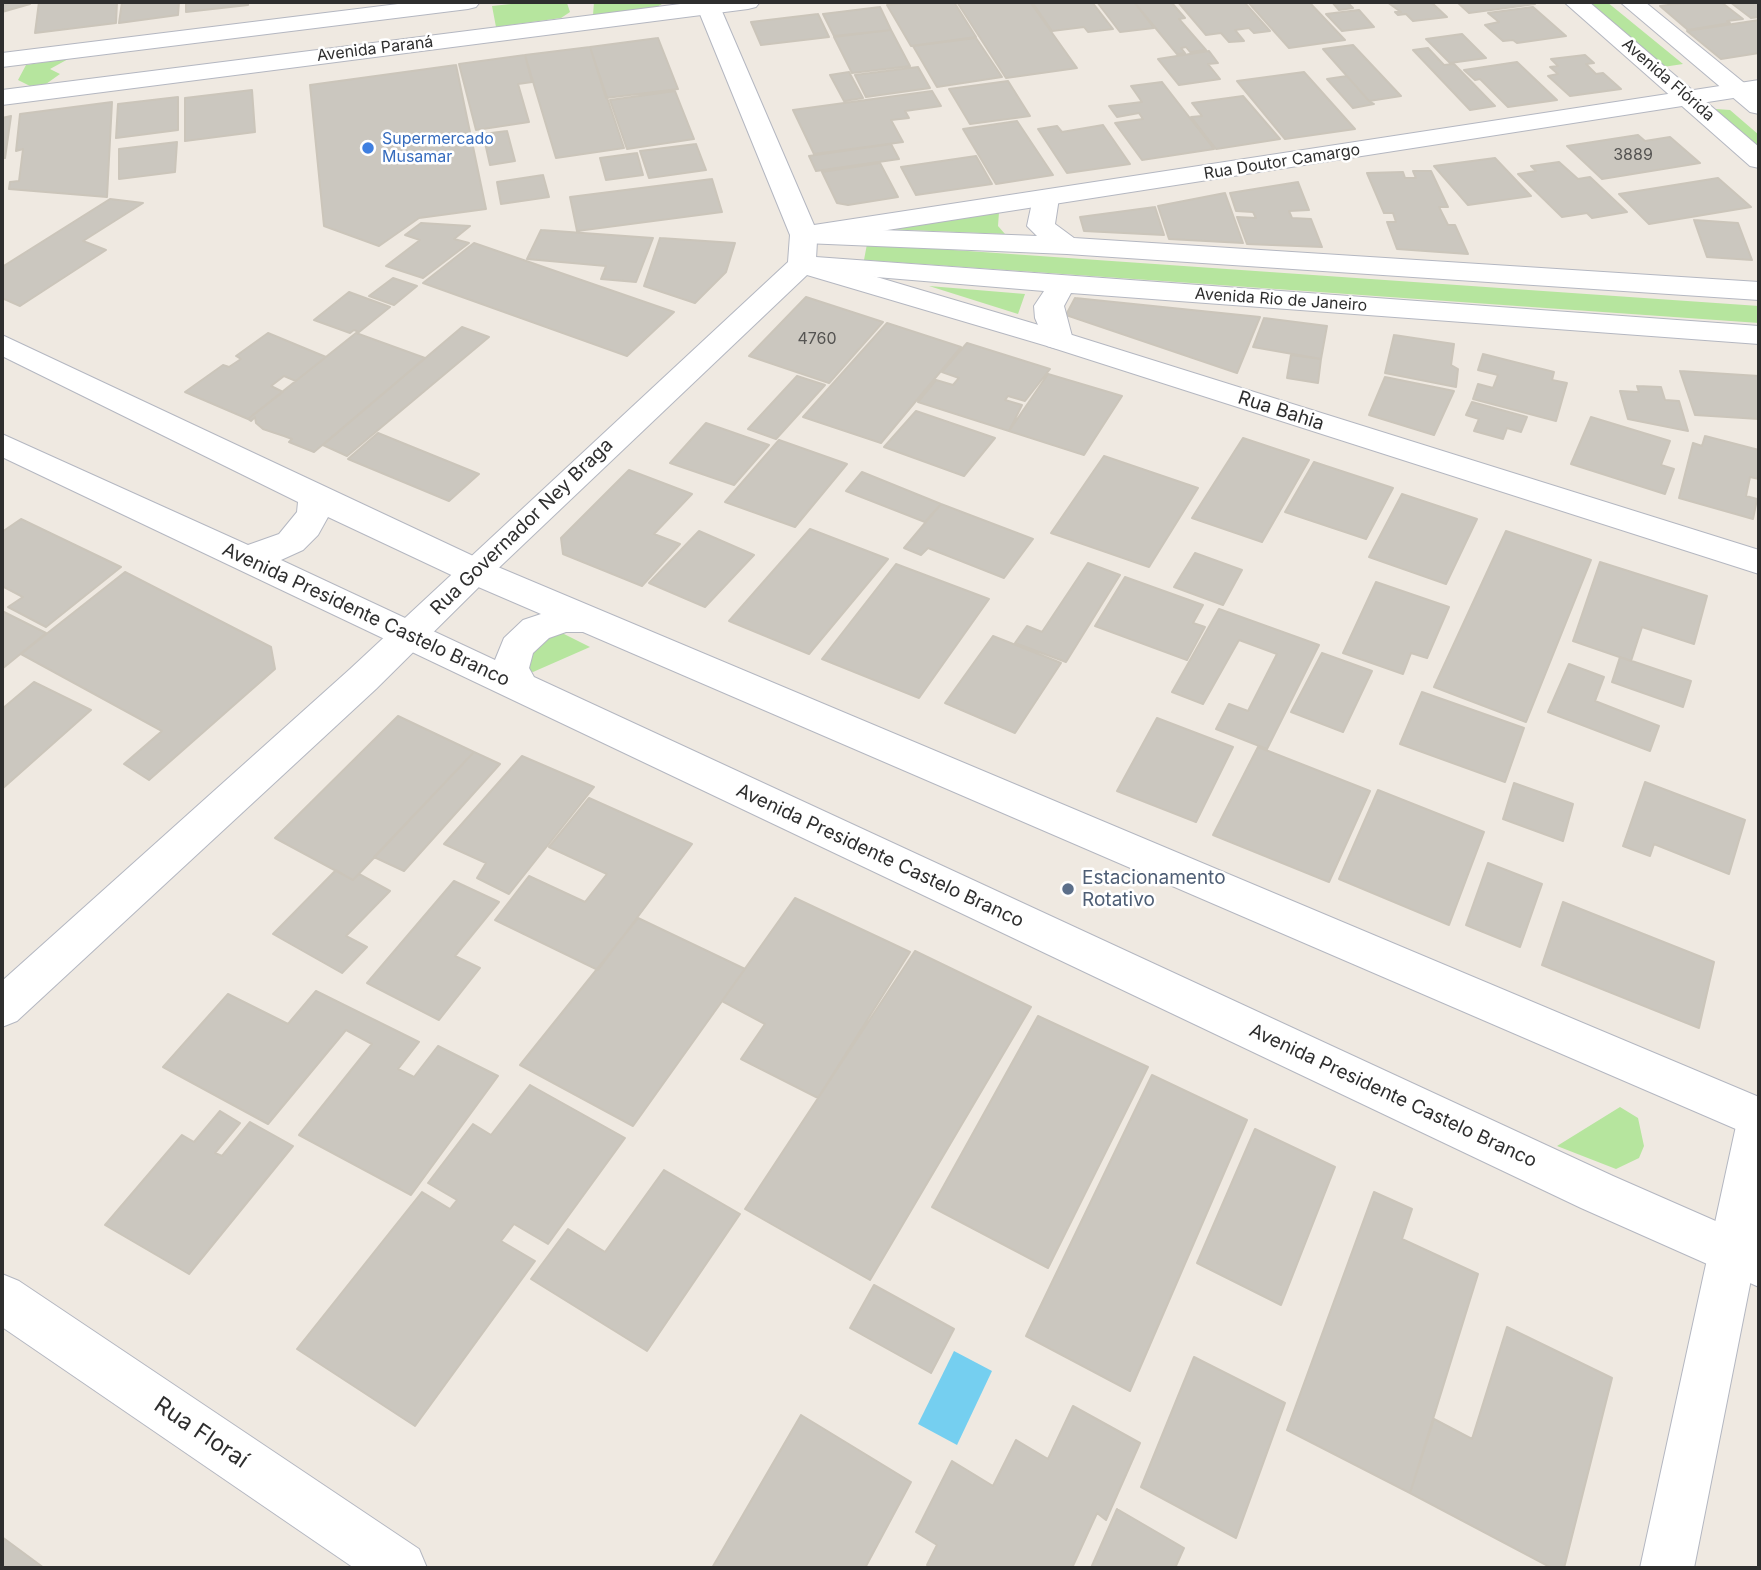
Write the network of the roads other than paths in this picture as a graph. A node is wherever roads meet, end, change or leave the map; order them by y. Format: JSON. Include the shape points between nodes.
{"nodes":[{"id":1,"x":468,"y":2,"type":"edge"},
{"id":2,"x":587,"y":2,"type":"edge"},
{"id":3,"x":748,"y":2,"type":"edge"},
{"id":4,"x":1575,"y":2,"type":"edge"},
{"id":5,"x":1630,"y":2,"type":"edge"},
{"id":6,"x":707,"y":4,"type":"edge"},
{"id":7,"x":573,"y":23,"type":"junction"},
{"id":8,"x":31,"y":56,"type":"junction"},
{"id":9,"x":2,"y":60,"type":"edge"},
{"id":10,"x":27,"y":95,"type":"junction"},
{"id":11,"x":1753,"y":95,"type":"edge"},
{"id":12,"x":2,"y":98,"type":"edge"},
{"id":13,"x":1690,"y":98,"type":"junction"},
{"id":14,"x":1759,"y":160,"type":"edge"},
{"id":15,"x":1045,"y":198,"type":"junction"},
{"id":16,"x":1067,"y":246,"type":"junction"},
{"id":17,"x":803,"y":250,"type":"junction"},
{"id":18,"x":1062,"y":284,"type":"junction"},
{"id":19,"x":1759,"y":291,"type":"edge"},
{"id":20,"x":1759,"y":335,"type":"edge"},
{"id":21,"x":1058,"y":340,"type":"junction"},
{"id":22,"x":2,"y":344,"type":"edge"},
{"id":23,"x":2,"y":444,"type":"edge"},
{"id":24,"x":314,"y":497,"type":"junction"},
{"id":25,"x":244,"y":558,"type":"junction"},
{"id":26,"x":1759,"y":562,"type":"edge"},
{"id":27,"x":474,"y":570,"type":"junction"},
{"id":28,"x":591,"y":619,"type":"junction"},
{"id":29,"x":410,"y":636,"type":"junction"},
{"id":30,"x":520,"y":687,"type":"junction"},
{"id":31,"x":2,"y":1008,"type":"edge"},
{"id":32,"x":1759,"y":1118,"type":"edge"},
{"id":33,"x":1759,"y":1126,"type":"edge"},
{"id":34,"x":1746,"y":1258,"type":"edge"},
{"id":35,"x":2,"y":1298,"type":"edge"},
{"id":36,"x":400,"y":1568,"type":"edge"},
{"id":37,"x":1667,"y":1568,"type":"edge"}],
"edges":[{"from":1,"to":8,"type":"street","name":"Avenida Paraná"},
{"from":2,"to":7,"type":"street","via":[[589,11]]},
{"from":3,"to":6,"type":"street","name":"Avenida Paraná"},
{"from":4,"to":13,"type":"street","name":"Avenida Flórida"},
{"from":5,"to":11,"type":"street","name":"Avenida Flórida"},
{"from":6,"to":7,"type":"street","name":"Avenida Paraná"},
{"from":6,"to":17,"type":"street"},
{"from":7,"to":10,"type":"street","name":"Avenida Paraná"},
{"from":8,"to":9,"type":"street","name":"Avenida Paraná"},
{"from":8,"to":10,"type":"street","via":[[17,64],[8,82]]},
{"from":10,"to":12,"type":"street","name":"Avenida Paraná"},
{"from":11,"to":13,"type":"street","name":"Rua Doutor Camargo"},
{"from":13,"to":14,"type":"street","name":"Avenida Flórida"},
{"from":13,"to":15,"type":"street","name":"Rua Doutor Camargo"},
{"from":15,"to":16,"type":"street","via":[[1041,226]]},
{"from":15,"to":17,"type":"street","name":"Rua Doutor Camargo"},
{"from":16,"to":17,"type":"street"},
{"from":16,"to":19,"type":"street"},
{"from":17,"to":18,"type":"street","name":"Avenida Rio de Janeiro"},
{"from":17,"to":21,"type":"street","name":"Rua Bahia"},
{"from":17,"to":27,"type":"street","name":"Rua Governador Ney Braga"},
{"from":18,"to":20,"type":"street","name":"Avenida Rio de Janeiro"},
{"from":18,"to":21,"type":"street","via":[[1049,306]]},
{"from":21,"to":26,"type":"street","name":"Rua Bahia"},
{"from":22,"to":24,"type":"street"},
{"from":23,"to":25,"type":"street","name":"Avenida Presidente Castelo Branco"},
{"from":24,"to":25,"type":"street","via":[[314,512],[291,542]]},
{"from":24,"to":27,"type":"street"},
{"from":25,"to":29,"type":"street","name":"Avenida Presidente Castelo Branco"},
{"from":27,"to":28,"type":"street"},
{"from":27,"to":29,"type":"street","name":"Rua Governador Ney Braga"},
{"from":28,"to":30,"type":"street","via":[[563,619],[536,629],[517,646],[511,668]]},
{"from":28,"to":32,"type":"street"},
{"from":29,"to":30,"type":"street","name":"Avenida Presidente Castelo Branco"},
{"from":29,"to":31,"type":"street","name":"Rua Governador Ney Braga"},
{"from":30,"to":34,"type":"street","name":"Avenida Presidente Castelo Branco"},
{"from":33,"to":34,"type":"street"},
{"from":34,"to":37,"type":"street"},
{"from":35,"to":36,"type":"street","name":"Rua Floraí"}]}
